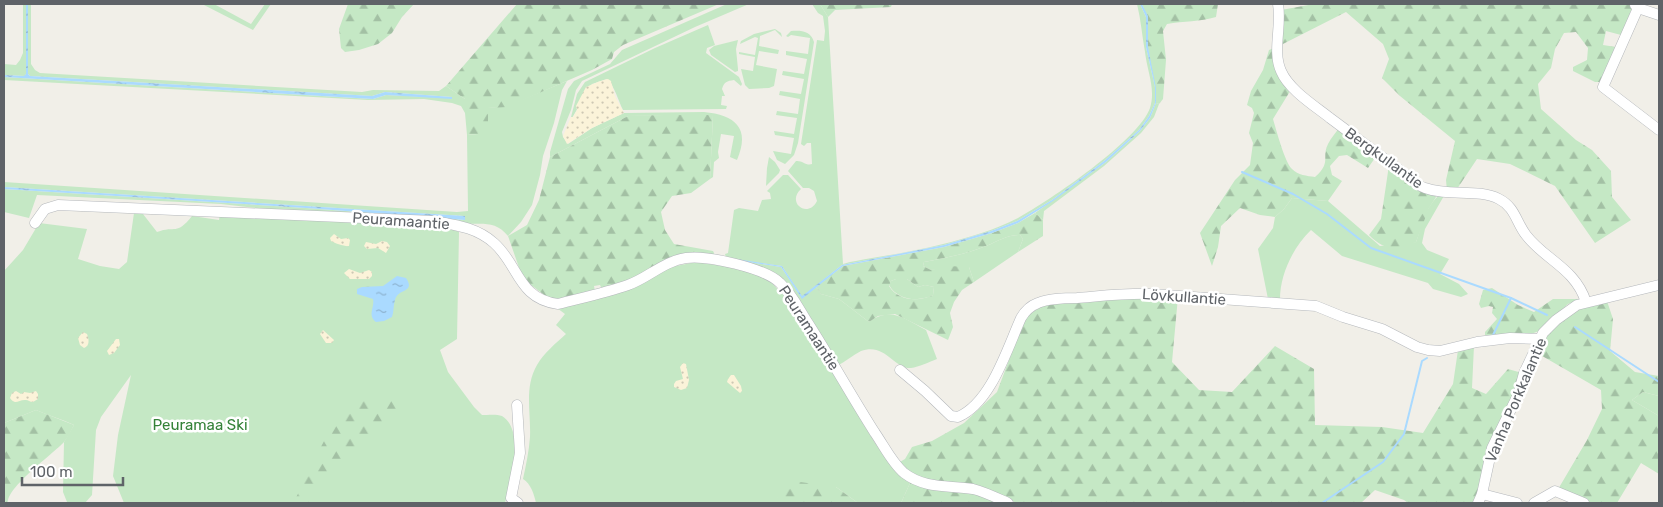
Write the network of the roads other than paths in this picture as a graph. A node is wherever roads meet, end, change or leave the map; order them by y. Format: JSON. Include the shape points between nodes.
{"nodes":[{"id":1,"x":1278,"y":4,"type":"edge"},
{"id":2,"x":1636,"y":6,"type":"edge"},
{"id":3,"x":1659,"y":15,"type":"edge"},
{"id":4,"x":1659,"y":130,"type":"edge"},
{"id":5,"x":35,"y":223,"type":"dead end"},
{"id":6,"x":1659,"y":285,"type":"edge"},
{"id":7,"x":1586,"y":302,"type":"junction"},
{"id":8,"x":1540,"y":338,"type":"junction"},
{"id":9,"x":900,"y":370,"type":"dead end"},
{"id":10,"x":517,"y":405,"type":"dead end"},
{"id":11,"x":1480,"y":498,"type":"edge"},
{"id":12,"x":518,"y":503,"type":"edge"},
{"id":13,"x":1008,"y":503,"type":"edge"},
{"id":14,"x":1517,"y":503,"type":"edge"},
{"id":15,"x":1534,"y":503,"type":"edge"},
{"id":16,"x":1584,"y":503,"type":"edge"}],
"edges":[{"from":1,"to":7,"type":"street","name":"Bergkullantie","via":[[1278,64],[1289,83],[1423,188],[1456,194],[1485,194],[1506,202],[1525,234],[1566,270]]},
{"from":2,"to":3,"type":"street"},
{"from":2,"to":4,"type":"street","via":[[1603,87]]},
{"from":5,"to":13,"type":"street","name":"Peuramaantie","via":[[45,209],[58,205],[433,221],[467,227],[482,234],[496,245],[533,295],[558,304],[628,285],[666,264],[685,258],[702,257],[760,271],[787,290],[902,471],[918,482],[974,490]]},
{"from":6,"to":7,"type":"street","name":"Vanha Porkkalantie"},
{"from":7,"to":8,"type":"street","name":"Vanha Porkkalantie","via":[[1570,309]]},
{"from":8,"to":9,"type":"street","name":"Lövkullantie","via":[[1477,342],[1440,351],[1417,347],[1382,328],[1316,306],[1129,294],[1054,299],[1025,311],[984,394],[970,410],[958,417],[951,416]]},
{"from":8,"to":11,"type":"street","name":"Vanha Porkkalantie","via":[[1492,448]]},
{"from":10,"to":12,"type":"street","via":[[520,453],[511,498]]},
{"from":11,"to":14,"type":"street"},
{"from":15,"to":16,"type":"street","via":[[1555,491]]}]}
